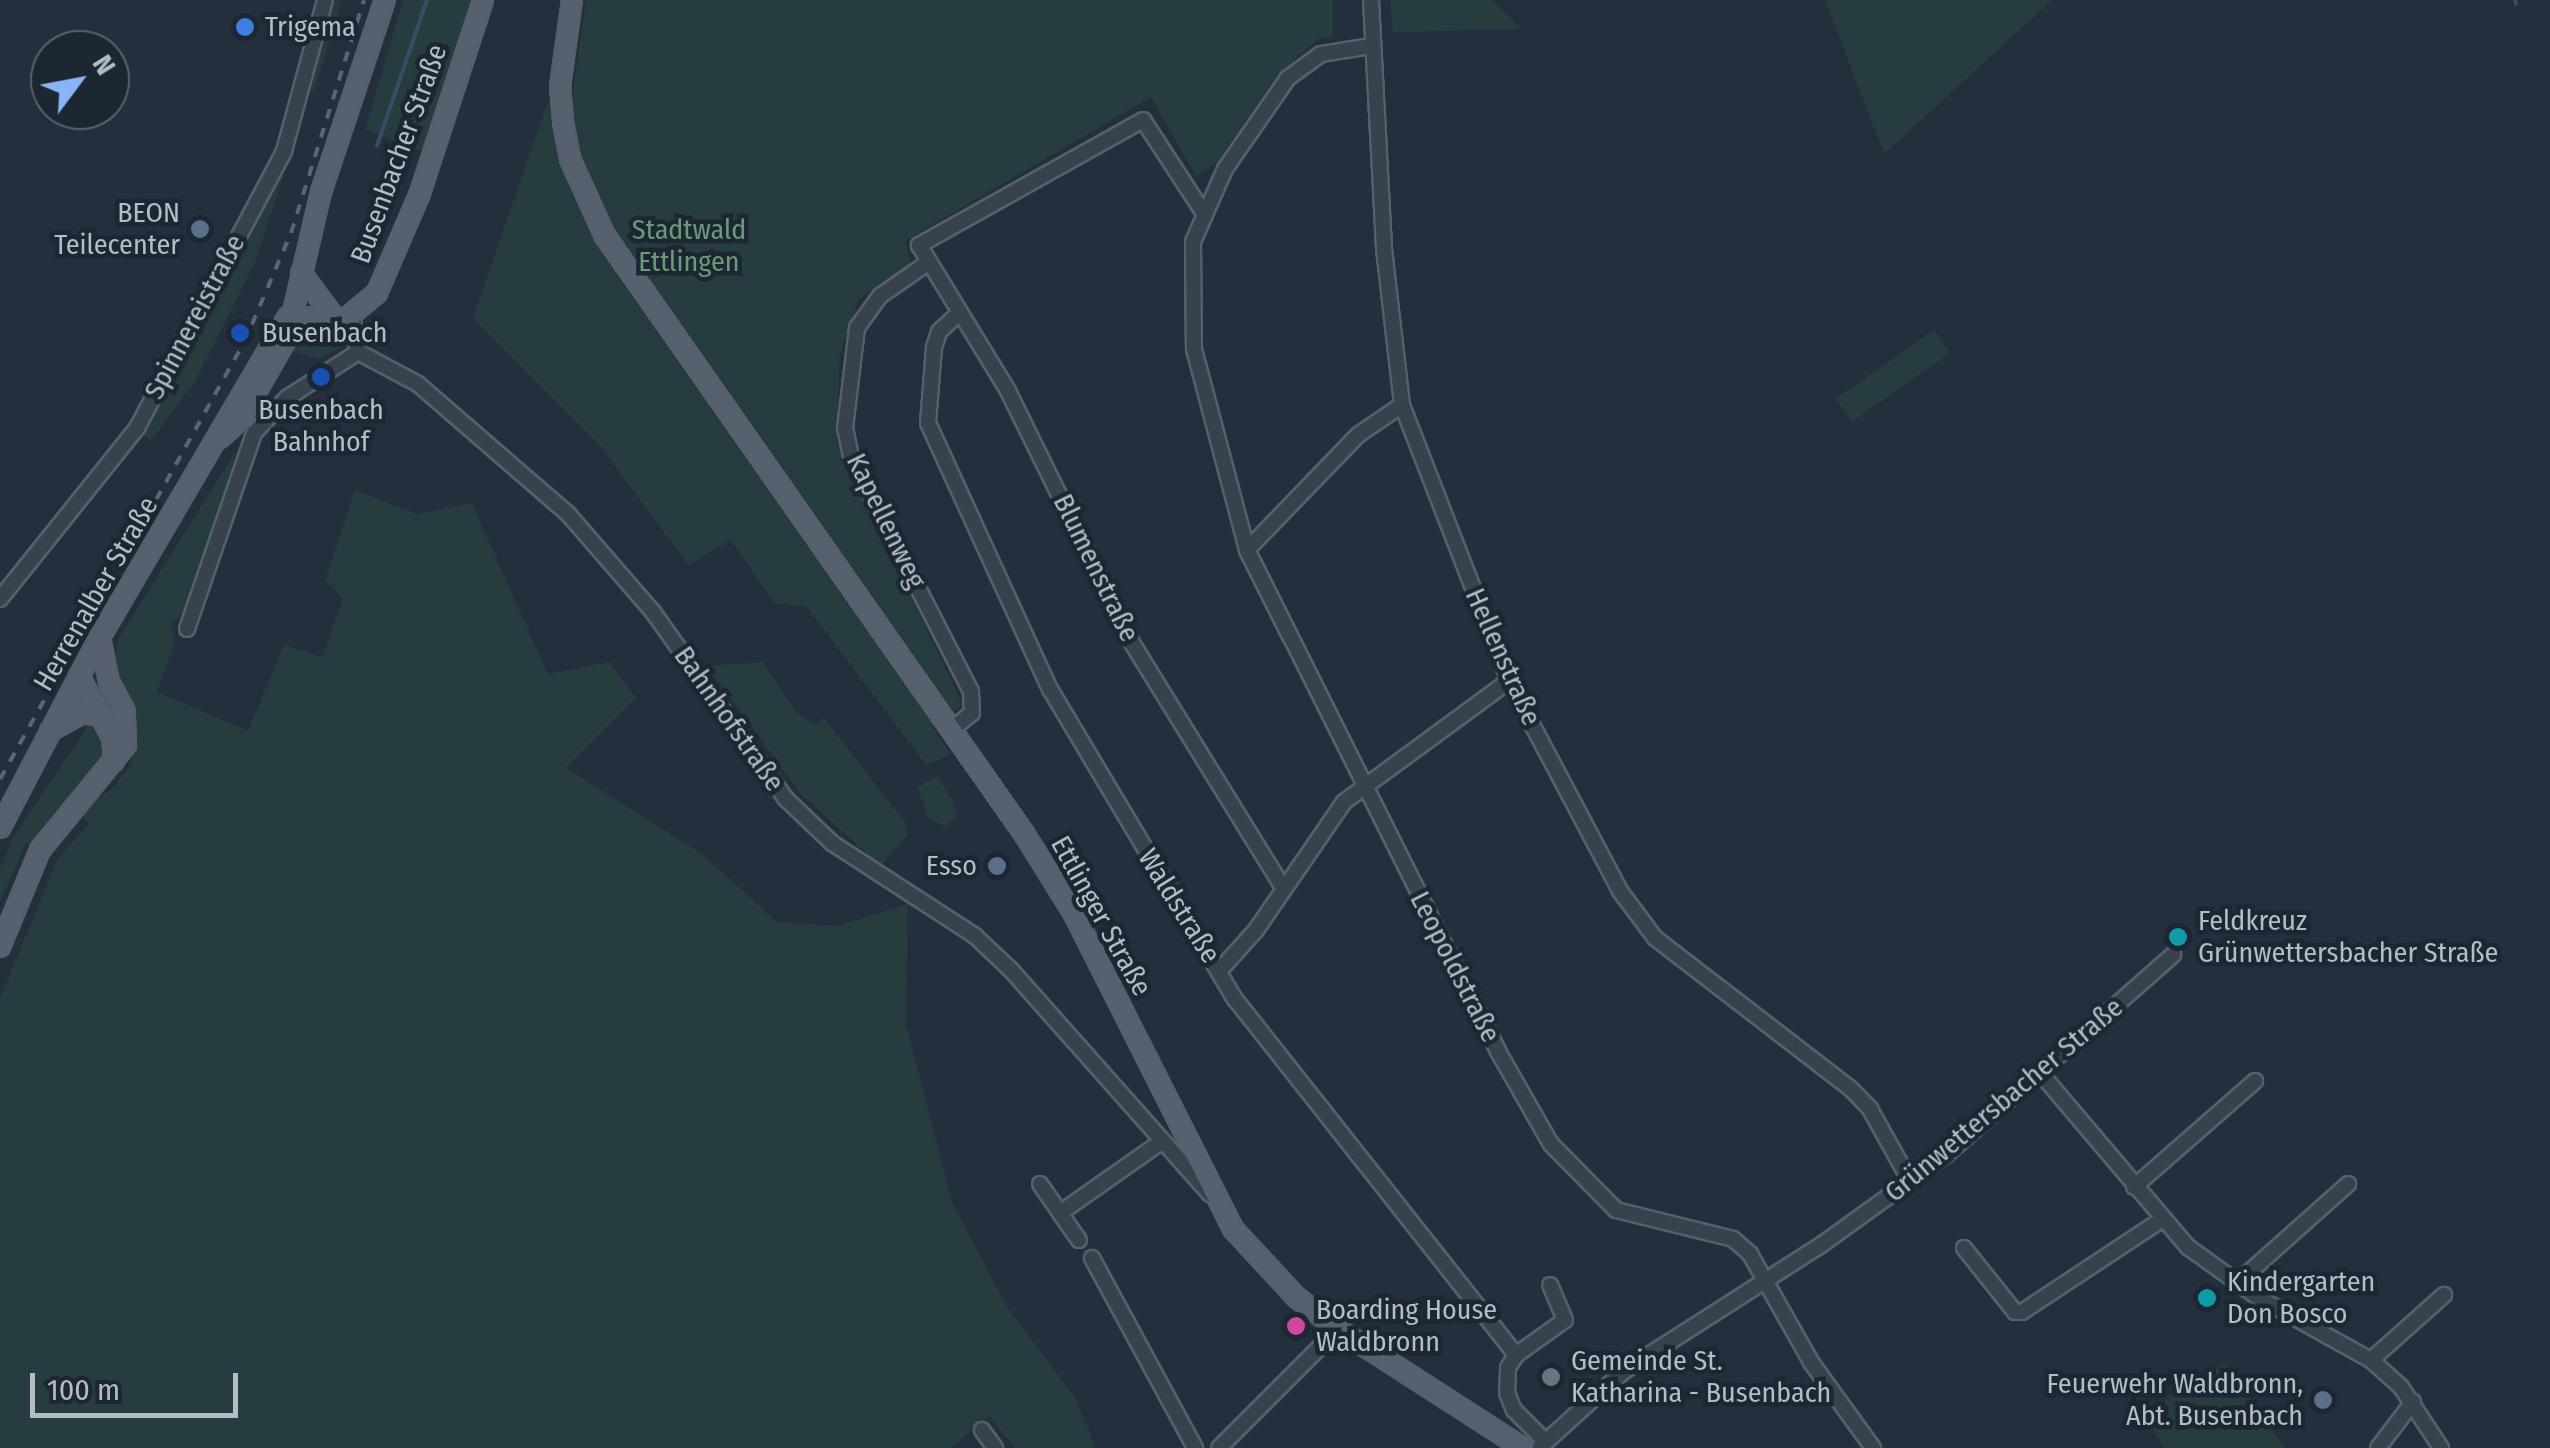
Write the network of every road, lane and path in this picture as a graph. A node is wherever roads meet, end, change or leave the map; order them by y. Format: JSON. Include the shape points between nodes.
{"nodes":[{"id":1,"x":325,"y":0,"type":"edge"},
{"id":2,"x":385,"y":0,"type":"edge"},
{"id":3,"x":483,"y":0,"type":"edge"},
{"id":4,"x":572,"y":0,"type":"edge"},
{"id":5,"x":1371,"y":0,"type":"edge"},
{"id":6,"x":1372,"y":46,"type":"junction"},
{"id":7,"x":1205,"y":215,"type":"junction"},
{"id":8,"x":926,"y":264,"type":"junction"},
{"id":9,"x":301,"y":273,"type":"junction"},
{"id":10,"x":958,"y":314,"type":"junction"},
{"id":11,"x":288,"y":317,"type":"junction"},
{"id":12,"x":345,"y":319,"type":"junction"},
{"id":13,"x":358,"y":352,"type":"junction"},
{"id":14,"x":1402,"y":406,"type":"junction"},
{"id":15,"x":1247,"y":550,"type":"junction"},
{"id":16,"x":0,"y":598,"type":"edge"},
{"id":17,"x":188,"y":628,"type":"dead end"},
{"id":18,"x":100,"y":637,"type":"junction"},
{"id":19,"x":80,"y":676,"type":"junction"},
{"id":20,"x":1510,"y":681,"type":"junction"},
{"id":21,"x":108,"y":682,"type":"junction"},
{"id":22,"x":102,"y":716,"type":"junction"},
{"id":23,"x":50,"y":731,"type":"junction"},
{"id":24,"x":950,"y":731,"type":"junction"},
{"id":25,"x":114,"y":762,"type":"junction"},
{"id":26,"x":1364,"y":788,"type":"junction"},
{"id":27,"x":0,"y":828,"type":"edge"},
{"id":28,"x":1282,"y":886,"type":"junction"},
{"id":29,"x":0,"y":947,"type":"edge"},
{"id":30,"x":2173,"y":955,"type":"dead end"},
{"id":31,"x":1220,"y":970,"type":"junction"},
{"id":32,"x":2042,"y":1075,"type":"junction"},
{"id":33,"x":2255,"y":1080,"type":"dead end"},
{"id":34,"x":1161,"y":1142,"type":"junction"},
{"id":35,"x":1910,"y":1181,"type":"junction"},
{"id":36,"x":1040,"y":1184,"type":"dead end"},
{"id":37,"x":2348,"y":1184,"type":"dead end"},
{"id":38,"x":2134,"y":1186,"type":"junction"},
{"id":39,"x":1210,"y":1194,"type":"junction"},
{"id":40,"x":1060,"y":1213,"type":"junction"},
{"id":41,"x":2160,"y":1220,"type":"junction"},
{"id":42,"x":1079,"y":1240,"type":"dead end"},
{"id":43,"x":1964,"y":1248,"type":"dead end"},
{"id":44,"x":1092,"y":1258,"type":"dead end"},
{"id":45,"x":1766,"y":1277,"type":"junction"},
{"id":46,"x":2238,"y":1283,"type":"junction"},
{"id":47,"x":1550,"y":1285,"type":"dead end"},
{"id":48,"x":2444,"y":1295,"type":"dead end"},
{"id":49,"x":1338,"y":1328,"type":"junction"},
{"id":50,"x":1516,"y":1355,"type":"junction"},
{"id":51,"x":2370,"y":1360,"type":"junction"},
{"id":52,"x":2413,"y":1402,"type":"junction"},
{"id":53,"x":982,"y":1430,"type":"dead end"},
{"id":54,"x":1542,"y":1444,"type":"edge"},
{"id":55,"x":995,"y":1448,"type":"edge"},
{"id":56,"x":1194,"y":1448,"type":"edge"},
{"id":57,"x":1220,"y":1448,"type":"edge"},
{"id":58,"x":1523,"y":1448,"type":"edge"},
{"id":59,"x":1872,"y":1448,"type":"edge"},
{"id":60,"x":2378,"y":1448,"type":"edge"},
{"id":61,"x":2441,"y":1448,"type":"edge"}],
"edges":[{"from":1,"to":16,"type":"street","name":"Spinnereistraße","via":[[284,151],[136,428]]},
{"from":2,"to":9,"type":"main road","name":"Herrenalber Straße"},
{"from":3,"to":12,"type":"main road","name":"Busenbacher Straße","via":[[420,193],[378,292]]},
{"from":4,"to":24,"type":"main road","name":"Ettlinger Straße","via":[[560,86],[570,159],[605,236]]},
{"from":5,"to":6,"type":"street","name":"Hellenstraße"},
{"from":6,"to":7,"type":"street","name":"Leopoldstraße","via":[[1321,54],[1288,78],[1225,169]]},
{"from":6,"to":14,"type":"street","name":"Hellenstraße"},
{"from":7,"to":8,"type":"street","name":"Blumenstraße","via":[[1143,120],[919,245]]},
{"from":7,"to":15,"type":"street","name":"Leopoldstraße","via":[[1188,268],[1194,349]]},
{"from":8,"to":10,"type":"street","name":"Blumenstraße"},
{"from":8,"to":24,"type":"street","name":"Kapellenweg","via":[[880,296],[856,328],[844,428],[850,457],[970,692],[972,713]]},
{"from":9,"to":11,"type":"main road","name":"Herrenalber Straße"},
{"from":9,"to":12,"type":"main road"},
{"from":10,"to":28,"type":"street","name":"Blumenstraße","via":[[1008,391],[1132,643]]},
{"from":10,"to":31,"type":"street","name":"Waldstraße","via":[[934,347],[928,423],[1050,689]]},
{"from":11,"to":12,"type":"main road"},
{"from":11,"to":18,"type":"main road","name":"Herrenalber Straße","via":[[287,338],[265,382],[216,443]]},
{"from":12,"to":13,"type":"street"},
{"from":13,"to":17,"type":"street","via":[[279,404],[254,433]]},
{"from":13,"to":34,"type":"street","name":"Bahnhofstraße","via":[[418,384],[569,515],[653,612],[786,799],[852,858],[975,936],[1056,1015]]},
{"from":14,"to":15,"type":"street","via":[[1358,435]]},
{"from":14,"to":20,"type":"street","name":"Hellenstraße"},
{"from":15,"to":26,"type":"street","name":"Leopoldstraße"},
{"from":18,"to":19,"type":"main road","name":"Herrenalber Straße"},
{"from":18,"to":21,"type":"main road"},
{"from":19,"to":21,"type":"main road"},
{"from":19,"to":22,"type":"main road"},
{"from":19,"to":23,"type":"main road","name":"Herrenalber Straße"},
{"from":20,"to":26,"type":"street"},
{"from":20,"to":35,"type":"street","name":"Hellenstraße","via":[[1620,891],[1655,938],[1851,1090],[1870,1109]]},
{"from":21,"to":25,"type":"main road","via":[[129,732]]},
{"from":22,"to":23,"type":"main road","via":[[82,713]]},
{"from":22,"to":25,"type":"main road"},
{"from":23,"to":27,"type":"main road","name":"Herrenalber Straße"},
{"from":24,"to":39,"type":"main road","name":"Ettlinger Straße","via":[[1074,914]]},
{"from":25,"to":29,"type":"main road","via":[[40,850]]},
{"from":26,"to":28,"type":"street","via":[[1344,802]]},
{"from":26,"to":45,"type":"street","name":"Leopoldstraße","via":[[1498,1053],[1580,1180],[1638,1220],[1733,1239]]},
{"from":28,"to":31,"type":"street","via":[[1256,930]]},
{"from":30,"to":32,"type":"street","name":"Grünwettersbacher Straße"},
{"from":31,"to":50,"type":"street","name":"Waldstraße","via":[[1235,999]]},
{"from":32,"to":35,"type":"street","name":"Grünwettersbacher Straße"},
{"from":32,"to":38,"type":"street"},
{"from":33,"to":38,"type":"street"},
{"from":34,"to":39,"type":"street","name":"Bahnhofstraße"},
{"from":34,"to":40,"type":"street"},
{"from":35,"to":45,"type":"street","name":"Grünwettersbacher Straße"},
{"from":36,"to":40,"type":"street"},
{"from":37,"to":46,"type":"street"},
{"from":38,"to":41,"type":"street"},
{"from":39,"to":49,"type":"main road","name":"Ettlinger Straße","via":[[1261,1263]]},
{"from":40,"to":42,"type":"street"},
{"from":41,"to":43,"type":"street","via":[[2022,1312],[2014,1312]]},
{"from":41,"to":46,"type":"street"},
{"from":44,"to":56,"type":"street"},
{"from":45,"to":54,"type":"street","name":"Grünwettersbacher Straße","via":[[1624,1370]]},
{"from":45,"to":59,"type":"street","name":"Leopoldstraße","via":[[1811,1362]]},
{"from":46,"to":51,"type":"street"},
{"from":47,"to":50,"type":"street","via":[[1565,1320]]},
{"from":48,"to":51,"type":"street"},
{"from":49,"to":57,"type":"street"},
{"from":49,"to":58,"type":"main road","name":"Ettlinger Straße"},
{"from":50,"to":54,"type":"street","via":[[1507,1393]]},
{"from":51,"to":52,"type":"street"},
{"from":52,"to":60,"type":"street"},
{"from":52,"to":61,"type":"street"},
{"from":53,"to":55,"type":"street"}]}
